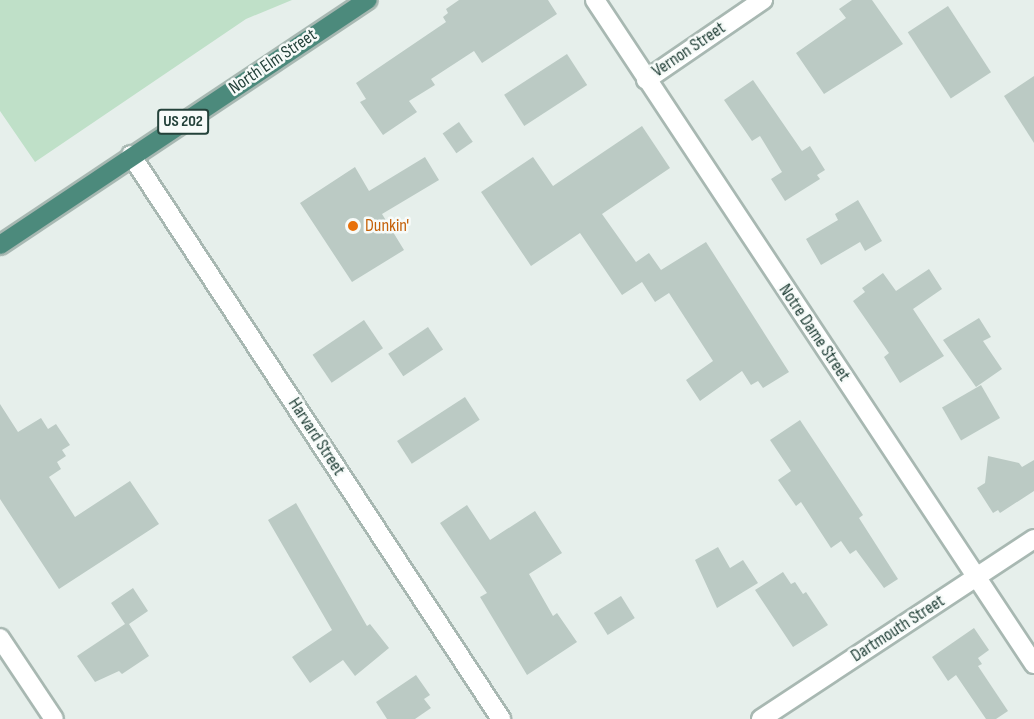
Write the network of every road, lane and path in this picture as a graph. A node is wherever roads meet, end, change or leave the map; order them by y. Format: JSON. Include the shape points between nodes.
{"nodes":[{"id":1,"x":368,"y":0,"type":"edge"},
{"id":2,"x":595,"y":0,"type":"edge"},
{"id":3,"x":763,"y":0,"type":"edge"},
{"id":4,"x":645,"y":80,"type":"junction"},
{"id":5,"x":131,"y":155,"type":"junction"},
{"id":6,"x":0,"y":245,"type":"edge"},
{"id":7,"x":1034,"y":539,"type":"edge"},
{"id":8,"x":976,"y":577,"type":"junction"},
{"id":9,"x":0,"y":638,"type":"edge"},
{"id":10,"x":1034,"y":664,"type":"edge"},
{"id":11,"x":54,"y":719,"type":"edge"},
{"id":12,"x":501,"y":719,"type":"edge"},
{"id":13,"x":761,"y":719,"type":"edge"}],
"edges":[{"from":1,"to":5,"type":"highway","name":"North Elm Street","number":"US 202"},
{"from":2,"to":4,"type":"street","name":"Notre Dame Street"},
{"from":3,"to":4,"type":"street","name":"Vernon Street"},
{"from":4,"to":8,"type":"street","name":"Notre Dame Street"},
{"from":5,"to":6,"type":"highway","name":"North Elm Street","number":"US 202"},
{"from":5,"to":12,"type":"street","name":"Harvard Street"},
{"from":7,"to":8,"type":"street","name":"Dartmouth Street"},
{"from":8,"to":10,"type":"street","name":"Notre Dame Street"},
{"from":8,"to":13,"type":"street","name":"Dartmouth Street"},
{"from":9,"to":11,"type":"street"}]}
